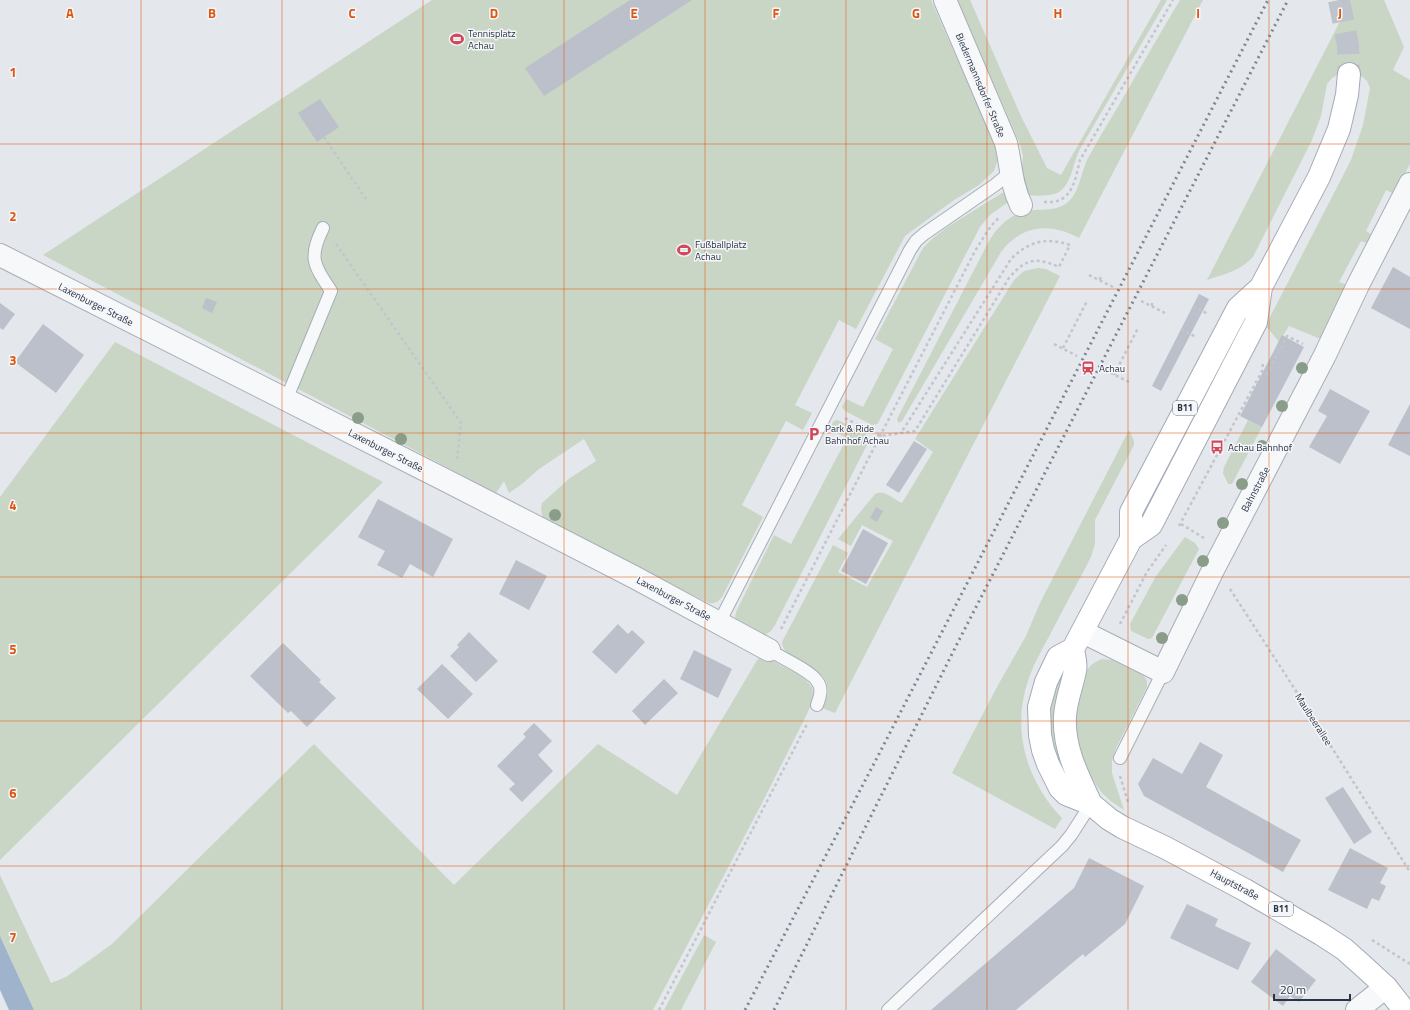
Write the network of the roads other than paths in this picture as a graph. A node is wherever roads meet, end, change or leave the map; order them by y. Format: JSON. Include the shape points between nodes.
{"nodes":[{"id":1,"x":945,"y":0,"type":"edge"},
{"id":2,"x":1350,"y":74,"type":"tunnel mouth"},
{"id":3,"x":1010,"y":172,"type":"junction"},
{"id":4,"x":1410,"y":184,"type":"edge"},
{"id":5,"x":1021,"y":206,"type":"road end"},
{"id":6,"x":323,"y":228,"type":"dead end"},
{"id":7,"x":0,"y":255,"type":"edge"},
{"id":8,"x":286,"y":400,"type":"junction"},
{"id":9,"x":719,"y":622,"type":"junction"},
{"id":10,"x":1078,"y":641,"type":"junction"},
{"id":11,"x":769,"y":650,"type":"joint"},
{"id":12,"x":1163,"y":672,"type":"junction"},
{"id":13,"x":817,"y":705,"type":"road end"},
{"id":14,"x":1120,"y":758,"type":"dead end"},
{"id":15,"x":1091,"y":804,"type":"junction"},
{"id":16,"x":1386,"y":987,"type":"junction"},
{"id":17,"x":888,"y":1010,"type":"edge"},
{"id":18,"x":1357,"y":1010,"type":"edge"},
{"id":19,"x":1404,"y":1010,"type":"edge"}],
"edges":[{"from":1,"to":3,"type":"street","name":"Biedermannsdorfer Straße","via":[[1006,143]]},
{"from":2,"to":10,"type":"main road","number":"B11","via":[[1344,113],[1333,145],[1261,287],[1256,322],[1151,525],[1131,539]]},
{"from":3,"to":5,"type":"street","name":"Biedermannsdorfer Straße"},
{"from":3,"to":9,"type":"lane","via":[[916,241],[910,250]]},
{"from":4,"to":12,"type":"street","name":"Bahnstraße"},
{"from":6,"to":8,"type":"lane","via":[[313,257],[317,270],[331,291]]},
{"from":7,"to":8,"type":"street","name":"Laxenburger Straße"},
{"from":8,"to":9,"type":"street","name":"Laxenburger Straße"},
{"from":9,"to":11,"type":"street","name":"Laxenburger Straße"},
{"from":10,"to":12,"type":"street","via":[[1109,646]]},
{"from":10,"to":15,"type":"main road","number":"B11","via":[[1076,669],[1067,700],[1065,729],[1072,762]]},
{"from":11,"to":13,"type":"lane","via":[[818,681],[820,692]]},
{"from":12,"to":14,"type":"lane"},
{"from":15,"to":16,"type":"main road","name":"Hauptstraße","number":"B11","via":[[1122,827],[1245,890],[1321,934],[1344,949]]},
{"from":15,"to":17,"type":"lane","via":[[1057,851]]},
{"from":16,"to":18,"type":"street"},
{"from":16,"to":19,"type":"main road","name":"Hauptstraße","number":"B11"}]}
